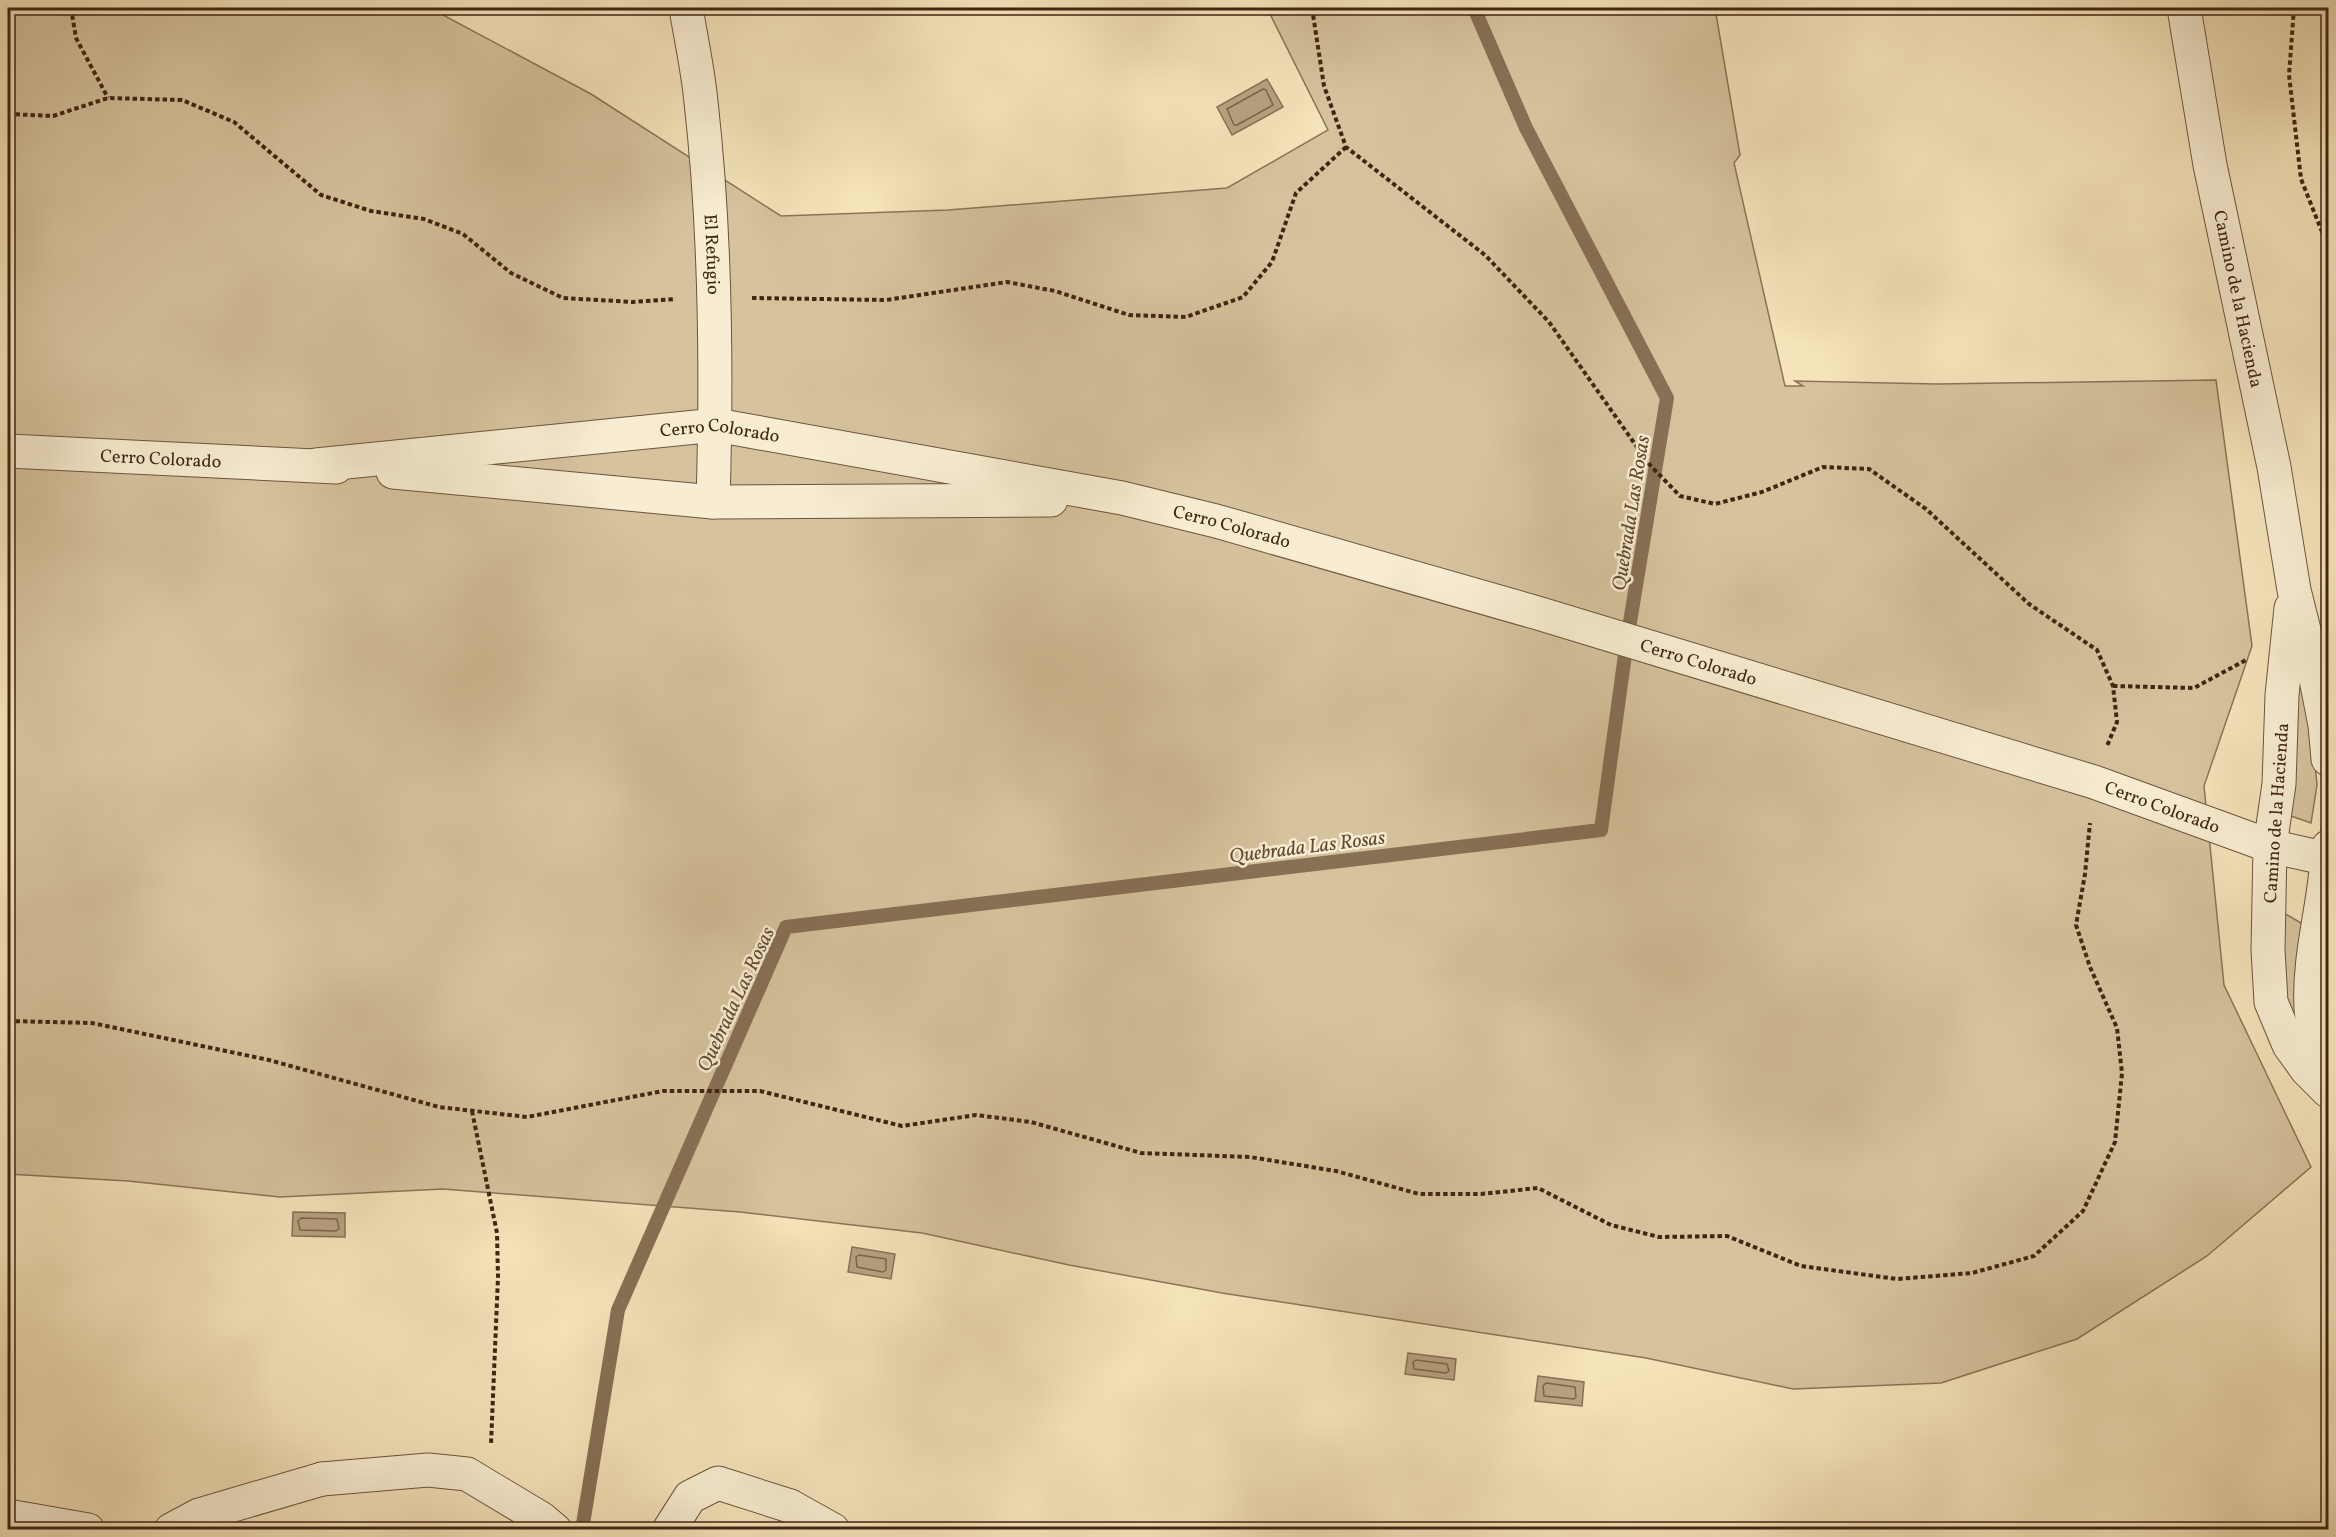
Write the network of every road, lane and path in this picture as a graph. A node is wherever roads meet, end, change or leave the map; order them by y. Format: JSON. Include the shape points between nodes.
{"nodes":[{"id":1,"x":71,"y":8,"type":"edge"},
{"id":2,"x":686,"y":8,"type":"edge"},
{"id":3,"x":1312,"y":8,"type":"edge"},
{"id":4,"x":2184,"y":8,"type":"edge"},
{"id":5,"x":2294,"y":8,"type":"edge"},
{"id":6,"x":108,"y":98,"type":"dead end"},
{"id":7,"x":2328,"y":247,"type":"edge"},
{"id":8,"x":716,"y":425,"type":"junction"},
{"id":9,"x":8,"y":452,"type":"edge"},
{"id":10,"x":316,"y":465,"type":"junction"},
{"id":11,"x":1122,"y":498,"type":"junction"},
{"id":12,"x":713,"y":502,"type":"junction"},
{"id":13,"x":2294,"y":590,"type":"junction"},
{"id":14,"x":2286,"y":644,"type":"junction"},
{"id":15,"x":2113,"y":686,"type":"junction"},
{"id":16,"x":2328,"y":759,"type":"edge"},
{"id":17,"x":2094,"y":782,"type":"junction"},
{"id":18,"x":2270,"y":846,"type":"junction"},
{"id":19,"x":2328,"y":847,"type":"edge"},
{"id":20,"x":2328,"y":859,"type":"edge"},
{"id":21,"x":2327,"y":895,"type":"edge"},
{"id":22,"x":8,"y":1021,"type":"edge"},
{"id":23,"x":2328,"y":1090,"type":"edge"},
{"id":24,"x":472,"y":1111,"type":"junction"},
{"id":25,"x":490,"y":1488,"type":"junction"},
{"id":26,"x":8,"y":1516,"type":"edge"},
{"id":27,"x":88,"y":1530,"type":"edge"},
{"id":28,"x":171,"y":1530,"type":"edge"},
{"id":29,"x":555,"y":1530,"type":"edge"},
{"id":30,"x":669,"y":1530,"type":"edge"},
{"id":31,"x":833,"y":1530,"type":"edge"}],
"edges":[{"from":1,"to":6,"type":"path","via":[[76,38]]},
{"from":2,"to":8,"type":"street","name":"El Refugio","via":[[701,100],[710,194]]},
{"from":3,"to":15,"type":"path","via":[[1324,86],[1346,147],[1485,255],[1549,322],[1649,464],[1680,496],[1715,504],[1762,492],[1823,467],[1869,469],[1926,509],[2029,604],[2097,650]]},
{"from":4,"to":13,"type":"street","name":"Camino de la Hacienda","via":[[2211,165],[2274,467]]},
{"from":5,"to":7,"type":"path","via":[[2289,75],[2301,179]]},
{"from":8,"to":10,"type":"street","name":"Cerro Colorado"},
{"from":8,"to":11,"type":"street","name":"Cerro Colorado"},
{"from":8,"to":12,"type":"street","name":"El Refugio"},
{"from":9,"to":10,"type":"street","name":"Cerro Colorado"},
{"from":10,"to":12,"type":"street","name":"Cerro Colorado"},
{"from":11,"to":12,"type":"street","name":"Cerro Colorado"},
{"from":11,"to":17,"type":"street","name":"Cerro Colorado","via":[[1541,614]]},
{"from":13,"to":14,"type":"street","name":"Camino de la Hacienda"},
{"from":13,"to":16,"type":"street","name":"Camino de la Hacienda","via":[[2317,685]]},
{"from":14,"to":15,"type":"path","via":[[2245,660],[2194,688]]},
{"from":14,"to":18,"type":"street","name":"Camino de la Hacienda","via":[[2279,784]]},
{"from":15,"to":17,"type":"path","via":[[2117,722]]},
{"from":17,"to":18,"type":"street","name":"Cerro Colorado"},
{"from":17,"to":24,"type":"path","via":[[2076,925],[2117,1028],[2122,1073],[2115,1142],[2083,1211],[2034,1256],[1972,1273],[1897,1279],[1801,1266],[1728,1236],[1659,1237],[1611,1225],[1538,1188],[1481,1194],[1419,1194],[1336,1171],[1250,1157],[1141,1153],[1031,1122],[976,1115],[902,1126],[760,1091],[663,1091],[527,1117]]},
{"from":18,"to":20,"type":"street","name":"Cerro Colorado"},
{"from":18,"to":21,"type":"street","name":"Cerro Colorado"},
{"from":18,"to":23,"type":"street","name":"Camino de la Hacienda","via":[[2271,1002],[2289,1045]]},
{"from":19,"to":20,"type":"street","name":"Camino de la Hacienda"},
{"from":20,"to":21,"type":"street","name":"Camino de la Hacienda"},
{"from":21,"to":23,"type":"street","name":"Camino de la Hacienda","via":[[2314,958],[2311,1010]]},
{"from":22,"to":24,"type":"path","via":[[92,1023],[269,1060],[439,1107]]},
{"from":24,"to":25,"type":"path","via":[[497,1233]]},
{"from":25,"to":28,"type":"street","via":[[467,1474],[428,1470],[322,1479],[199,1515]]},
{"from":25,"to":29,"type":"street"},
{"from":26,"to":27,"type":"street"},
{"from":30,"to":31,"type":"street","via":[[690,1497],[718,1483],[790,1506]]}]}
